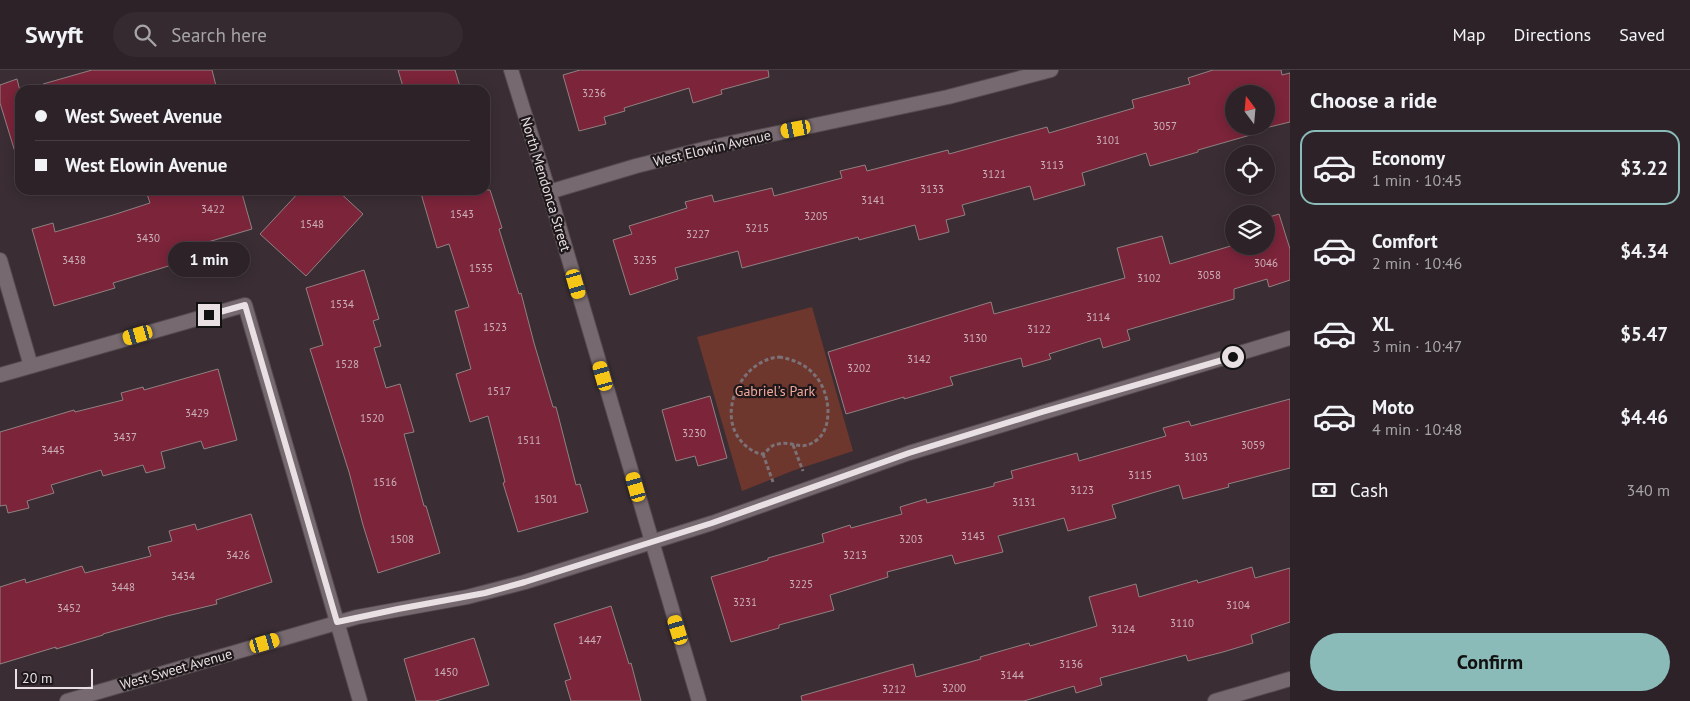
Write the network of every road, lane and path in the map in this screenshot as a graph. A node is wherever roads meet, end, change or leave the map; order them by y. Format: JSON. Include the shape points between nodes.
{"nodes":[{"id":1,"x":511,"y":70,"type":"edge"},
{"id":2,"x":1052,"y":70,"type":"edge"},
{"id":3,"x":549,"y":192,"type":"junction"},
{"id":4,"x":0,"y":260,"type":"edge"},
{"id":5,"x":1290,"y":338,"type":"edge"},
{"id":6,"x":31,"y":366,"type":"junction"},
{"id":7,"x":0,"y":375,"type":"edge"},
{"id":8,"x":793,"y":445,"type":"junction"},
{"id":9,"x":763,"y":454,"type":"junction"},
{"id":10,"x":810,"y":488,"type":"junction"},
{"id":11,"x":780,"y":499,"type":"junction"},
{"id":12,"x":652,"y":542,"type":"junction"},
{"id":13,"x":337,"y":622,"type":"junction"},
{"id":14,"x":1290,"y":679,"type":"edge"},
{"id":15,"x":67,"y":701,"type":"edge"},
{"id":16,"x":360,"y":701,"type":"edge"},
{"id":17,"x":699,"y":701,"type":"edge"},
{"id":18,"x":1215,"y":701,"type":"edge"}],
"edges":[{"from":1,"to":3,"type":"street","name":"North Mendonca Street"},
{"from":2,"to":3,"type":"street","name":"West Elowin Avenue","via":[[948,97],[755,137]]},
{"from":3,"to":12,"type":"street","name":"North Mendonca Street"},
{"from":4,"to":6,"type":"street"},
{"from":5,"to":10,"type":"street","name":"West Sweet Avenue","via":[[955,438]]},
{"from":6,"to":7,"type":"street"},
{"from":6,"to":13,"type":"street","via":[[245,305]]},
{"from":8,"to":9,"type":"path","via":[[773,445]]},
{"from":8,"to":9,"type":"path","via":[[804,446],[824,432],[828,420],[827,399],[822,383],[806,366],[790,359],[770,358],[757,364],[740,383],[732,413],[733,426],[740,440]]},
{"from":8,"to":10,"type":"path"},
{"from":9,"to":11,"type":"path"},
{"from":10,"to":11,"type":"street","name":"West Sweet Avenue"},
{"from":11,"to":12,"type":"street","name":"West Sweet Avenue"},
{"from":12,"to":13,"type":"street","name":"West Sweet Avenue","via":[[485,593]]},
{"from":12,"to":17,"type":"street","name":"North Mendonca Street"},
{"from":13,"to":15,"type":"street","name":"West Sweet Avenue"},
{"from":13,"to":16,"type":"street"},
{"from":14,"to":18,"type":"street"}]}
